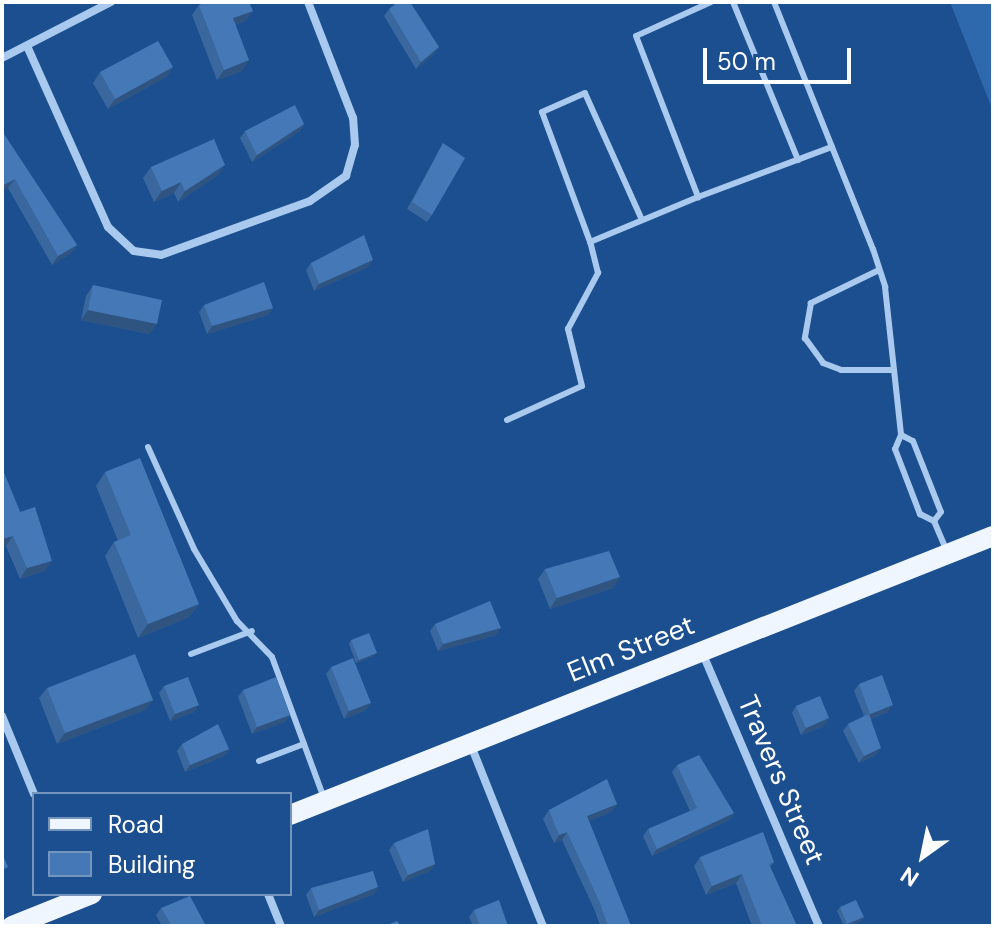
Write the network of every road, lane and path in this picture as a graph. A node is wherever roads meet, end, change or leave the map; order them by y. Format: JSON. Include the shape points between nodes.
{"nodes":[{"id":1,"x":111,"y":2,"type":"edge"},
{"id":2,"x":308,"y":2,"type":"edge"},
{"id":3,"x":711,"y":2,"type":"edge"},
{"id":4,"x":733,"y":2,"type":"edge"},
{"id":5,"x":774,"y":2,"type":"edge"},
{"id":6,"x":27,"y":46,"type":"junction"},
{"id":7,"x":2,"y":58,"type":"edge"},
{"id":8,"x":832,"y":147,"type":"junction"},
{"id":9,"x":798,"y":160,"type":"junction"},
{"id":10,"x":698,"y":197,"type":"junction"},
{"id":11,"x":642,"y":220,"type":"junction"},
{"id":12,"x":590,"y":242,"type":"junction"},
{"id":13,"x":879,"y":270,"type":"junction"},
{"id":14,"x":891,"y":370,"type":"junction"},
{"id":15,"x":507,"y":420,"type":"dead end"},
{"id":16,"x":901,"y":435,"type":"junction"},
{"id":17,"x":148,"y":447,"type":"dead end"},
{"id":18,"x":934,"y":521,"type":"junction"},
{"id":19,"x":993,"y":536,"type":"edge"},
{"id":20,"x":947,"y":554,"type":"junction"},
{"id":21,"x":252,"y":631,"type":"junction"},
{"id":22,"x":702,"y":651,"type":"junction"},
{"id":23,"x":191,"y":654,"type":"dead end"},
{"id":24,"x":2,"y":716,"type":"edge"},
{"id":25,"x":470,"y":743,"type":"junction"},
{"id":26,"x":304,"y":744,"type":"junction"},
{"id":27,"x":259,"y":761,"type":"dead end"},
{"id":28,"x":33,"y":792,"type":"edge"},
{"id":29,"x":326,"y":801,"type":"junction"},
{"id":30,"x":292,"y":814,"type":"edge"},
{"id":31,"x":82,"y":896,"type":"edge"},
{"id":32,"x":269,"y":896,"type":"edge"},
{"id":33,"x":12,"y":926,"type":"edge"},
{"id":34,"x":281,"y":926,"type":"edge"},
{"id":35,"x":543,"y":926,"type":"edge"},
{"id":36,"x":819,"y":926,"type":"edge"}],
"edges":[{"from":1,"to":6,"type":"street"},
{"from":2,"to":6,"type":"street","via":[[353,118],[355,145],[346,176],[310,201],[161,255],[134,251],[108,227]]},
{"from":3,"to":10,"type":"lane","via":[[636,36]]},
{"from":4,"to":9,"type":"lane"},
{"from":5,"to":8,"type":"lane"},
{"from":6,"to":7,"type":"street"},
{"from":8,"to":9,"type":"lane"},
{"from":8,"to":13,"type":"lane"},
{"from":9,"to":10,"type":"lane"},
{"from":10,"to":11,"type":"lane"},
{"from":11,"to":12,"type":"lane"},
{"from":11,"to":12,"type":"lane","via":[[591,100],[585,93],[548,107],[542,121]]},
{"from":12,"to":15,"type":"lane","via":[[598,273],[568,329],[582,386]]},
{"from":13,"to":14,"type":"lane"},
{"from":13,"to":14,"type":"lane","via":[[811,303],[805,338],[823,363],[841,370]]},
{"from":14,"to":16,"type":"lane"},
{"from":16,"to":18,"type":"lane","via":[[900,462],[920,514]]},
{"from":16,"to":18,"type":"lane","via":[[913,441],[941,512]]},
{"from":17,"to":21,"type":"lane","via":[[194,549],[237,621]]},
{"from":18,"to":20,"type":"lane"},
{"from":19,"to":20,"type":"main road","name":"Elm Street"},
{"from":20,"to":22,"type":"main road","name":"Elm Street"},
{"from":21,"to":23,"type":"lane"},
{"from":21,"to":26,"type":"lane","via":[[272,657]]},
{"from":22,"to":25,"type":"main road","name":"Elm Street"},
{"from":22,"to":36,"type":"street","name":"Travers Street"},
{"from":24,"to":28,"type":"street"},
{"from":25,"to":29,"type":"main road","name":"Elm Street"},
{"from":25,"to":35,"type":"street"},
{"from":26,"to":27,"type":"lane"},
{"from":26,"to":29,"type":"lane"},
{"from":29,"to":30,"type":"main road","name":"Elm Street"},
{"from":31,"to":33,"type":"main road"},
{"from":32,"to":34,"type":"street"}]}
